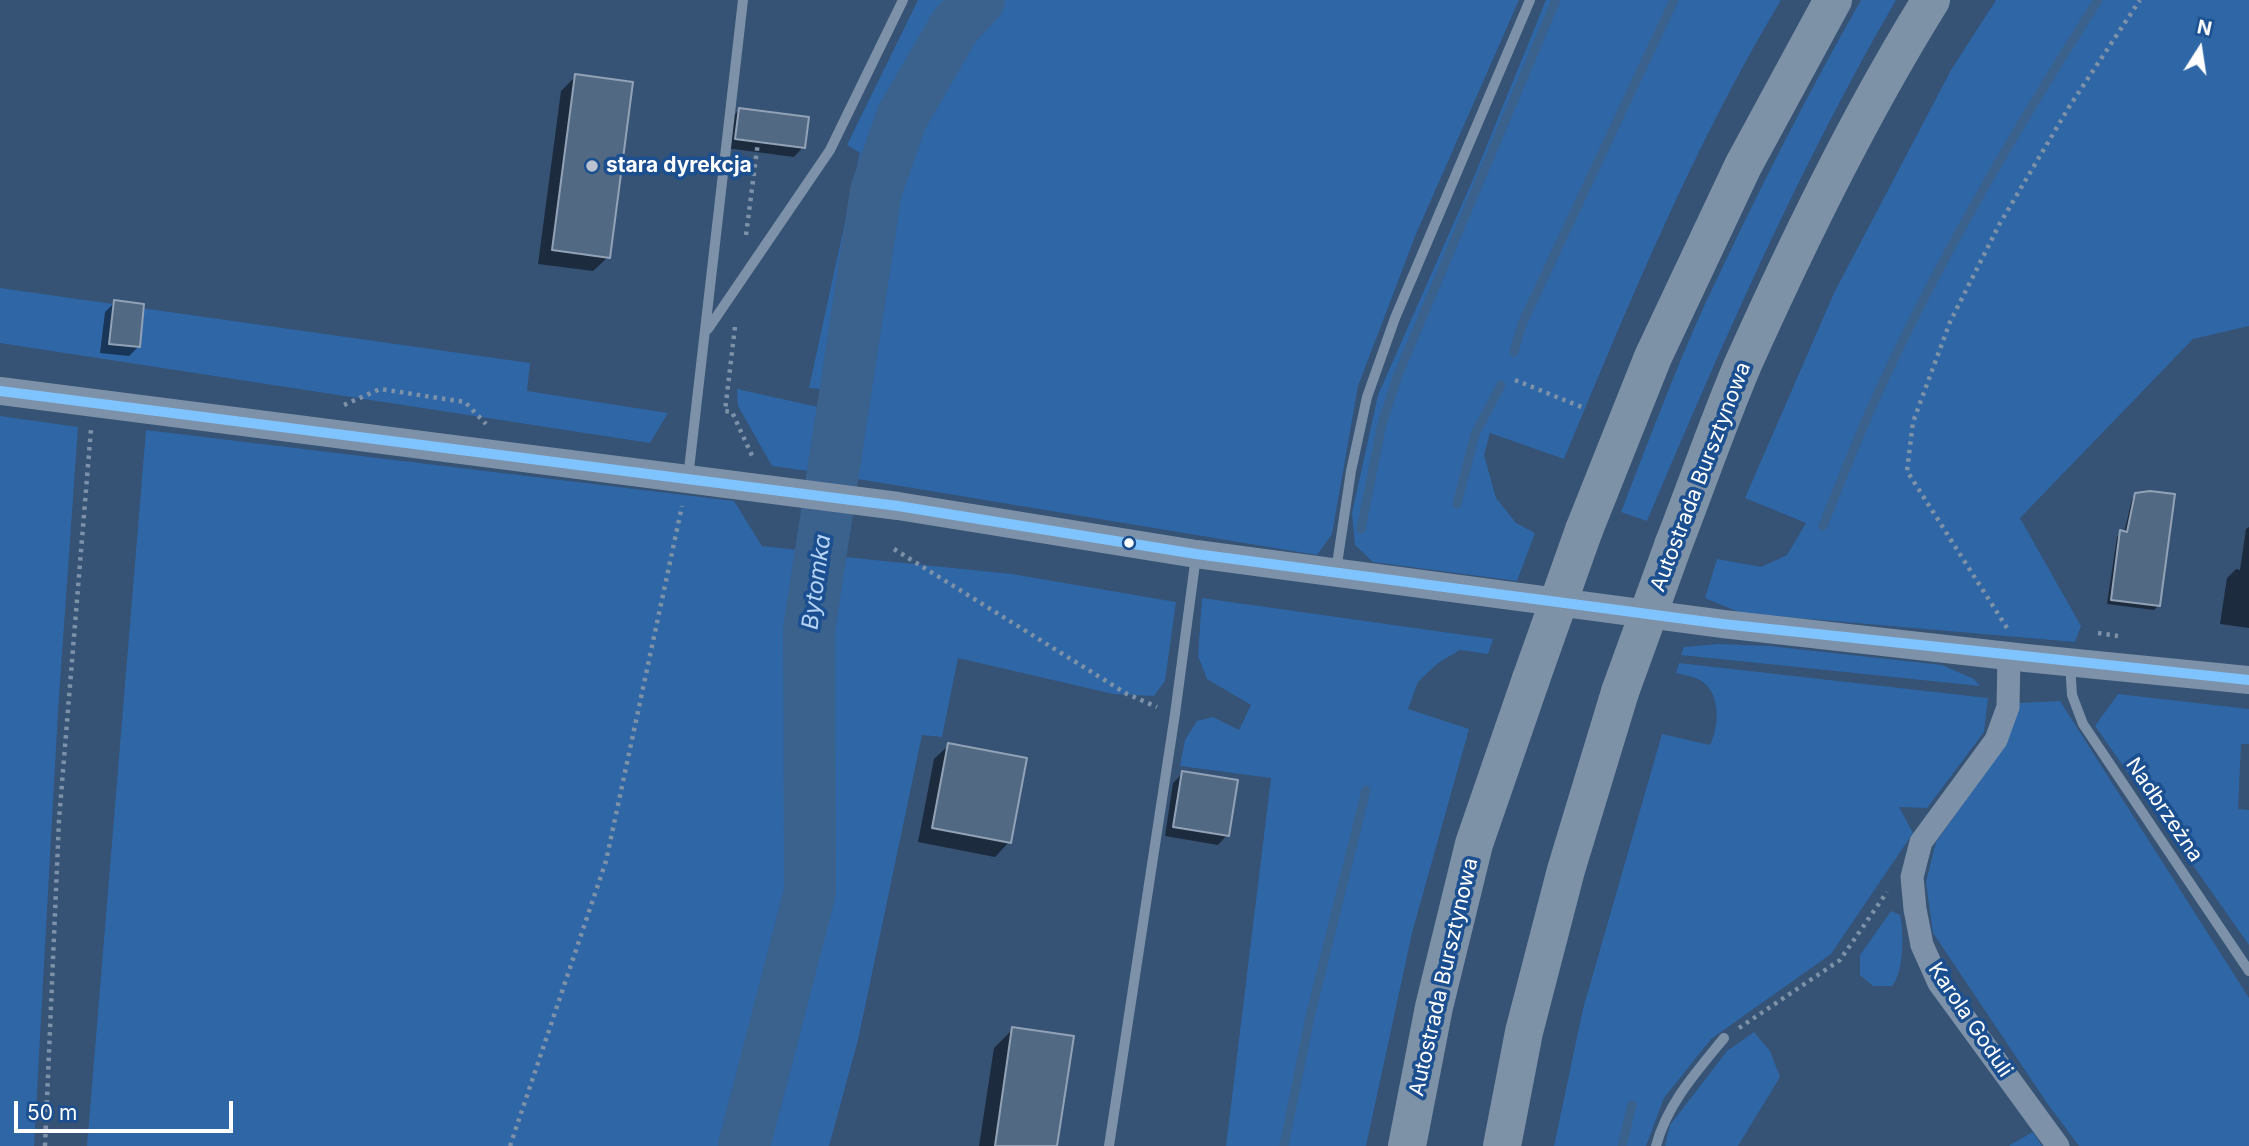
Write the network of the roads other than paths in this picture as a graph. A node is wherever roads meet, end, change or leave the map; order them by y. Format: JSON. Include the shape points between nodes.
{"nodes":[{"id":1,"x":743,"y":0,"type":"edge"},
{"id":2,"x":903,"y":0,"type":"edge"},
{"id":3,"x":1530,"y":0,"type":"edge"},
{"id":4,"x":1833,"y":0,"type":"edge"},
{"id":5,"x":1931,"y":0,"type":"edge"},
{"id":6,"x":706,"y":331,"type":"junction"},
{"id":7,"x":0,"y":390,"type":"edge"},
{"id":8,"x":688,"y":478,"type":"junction"},
{"id":9,"x":1196,"y":554,"type":"junction"},
{"id":10,"x":1336,"y":573,"type":"junction"},
{"id":11,"x":2018,"y":657,"type":"junction"},
{"id":12,"x":2070,"y":663,"type":"junction"},
{"id":13,"x":2249,"y":680,"type":"edge"},
{"id":14,"x":2249,"y":971,"type":"edge"},
{"id":15,"x":1724,"y":1038,"type":"road end"},
{"id":16,"x":1109,"y":1146,"type":"edge"},
{"id":17,"x":1406,"y":1146,"type":"edge"},
{"id":18,"x":1502,"y":1146,"type":"edge"},
{"id":19,"x":1656,"y":1146,"type":"edge"},
{"id":20,"x":2058,"y":1146,"type":"edge"}],
"edges":[{"from":1,"to":6,"type":"lane"},
{"from":2,"to":6,"type":"lane","via":[[830,150]]},
{"from":3,"to":10,"type":"lane","via":[[1395,318],[1371,386],[1351,471]]},
{"from":4,"to":17,"type":"highway","name":"Autostrada Bursztynowa","bridge":true,"via":[[1737,177],[1653,357],[1584,530],[1474,844]]},
{"from":5,"to":18,"type":"highway","name":"Autostrada Bursztynowa","bridge":true,"via":[[1825,190],[1743,366],[1674,543],[1620,692],[1566,870],[1524,1032]]},
{"from":6,"to":8,"type":"lane"},
{"from":7,"to":8,"type":"street"},
{"from":8,"to":9,"type":"street"},
{"from":9,"to":10,"type":"street"},
{"from":9,"to":16,"type":"lane"},
{"from":10,"to":11,"type":"street"},
{"from":11,"to":12,"type":"street"},
{"from":11,"to":20,"type":"street","name":"Karola Goduli","via":[[1996,740],[1921,842],[1912,877],[1922,945],[1939,983]]},
{"from":12,"to":13,"type":"street"},
{"from":12,"to":14,"type":"lane","name":"Nadbrzeżna","via":[[2072,695],[2083,724]]},
{"from":15,"to":19,"type":"lane","via":[[1684,1087]]}]}
